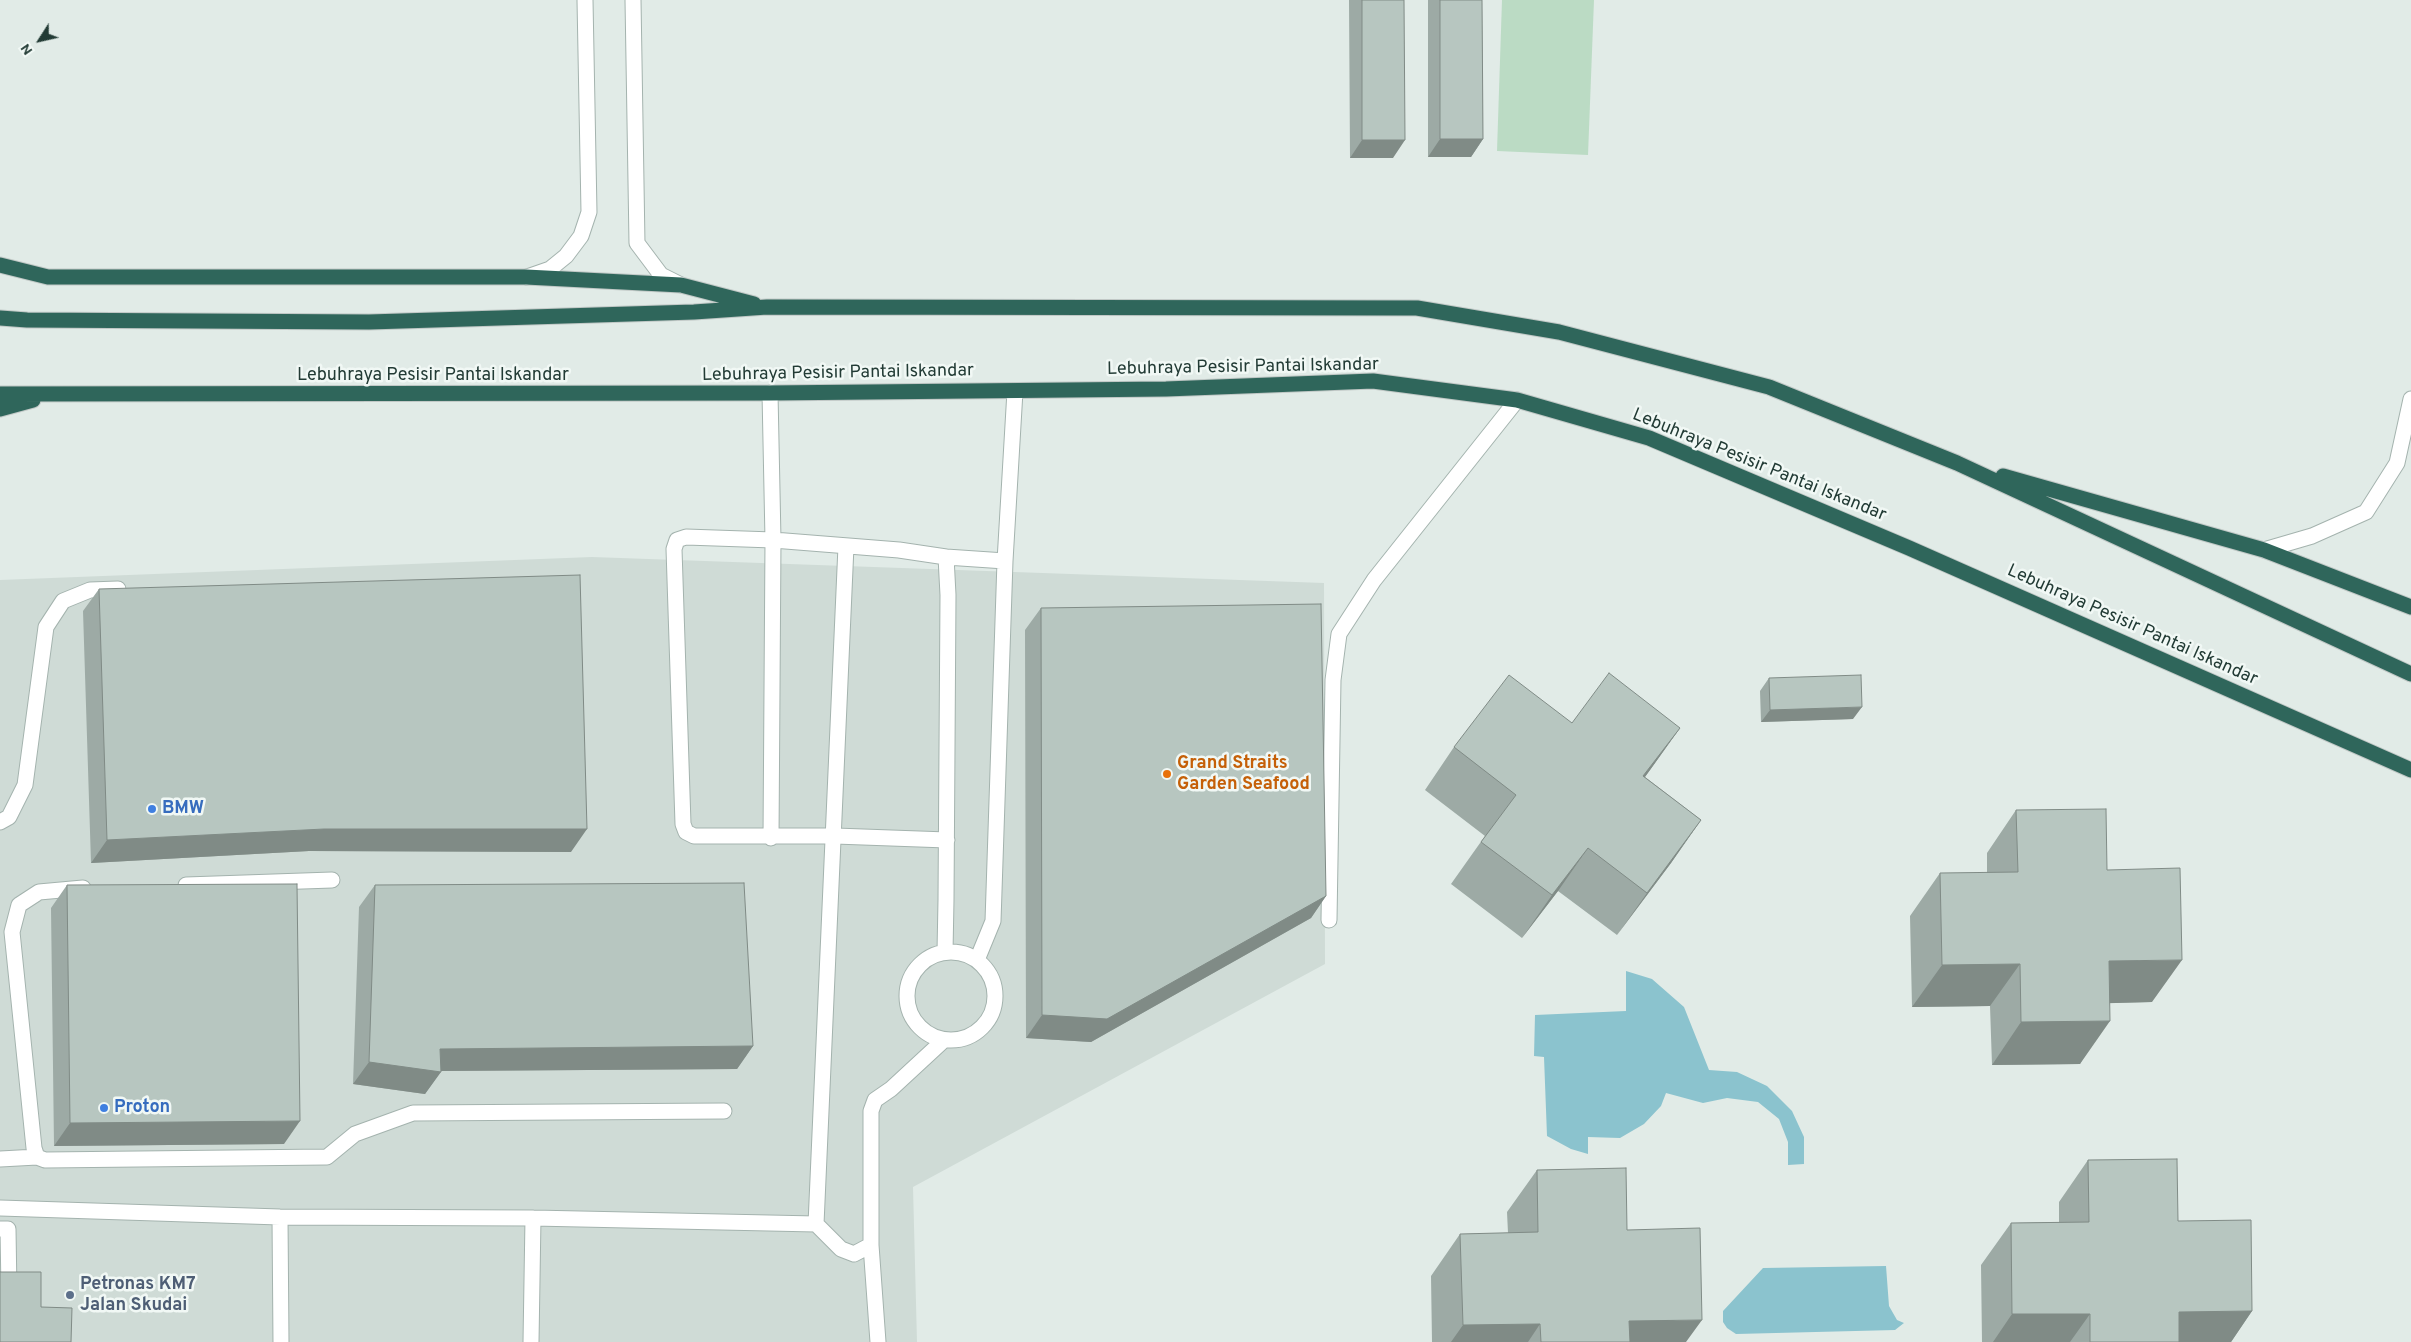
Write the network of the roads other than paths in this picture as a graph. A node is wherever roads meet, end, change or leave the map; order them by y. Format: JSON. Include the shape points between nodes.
{"nodes":[{"id":1,"x":585,"y":0,"type":"edge"},
{"id":2,"x":634,"y":0,"type":"edge"},
{"id":3,"x":0,"y":265,"type":"edge"},
{"id":4,"x":526,"y":277,"type":"junction"},
{"id":5,"x":681,"y":285,"type":"junction"},
{"id":6,"x":768,"y":307,"type":"junction"},
{"id":7,"x":0,"y":318,"type":"edge"},
{"id":8,"x":1015,"y":391,"type":"junction"},
{"id":9,"x":0,"y":394,"type":"edge"},
{"id":10,"x":770,"y":394,"type":"junction"},
{"id":11,"x":52,"y":395,"type":"junction"},
{"id":12,"x":2411,"y":399,"type":"edge"},
{"id":13,"x":1517,"y":400,"type":"junction"},
{"id":14,"x":0,"y":409,"type":"edge"},
{"id":15,"x":1958,"y":463,"type":"junction"},
{"id":16,"x":773,"y":540,"type":"junction"},
{"id":17,"x":846,"y":546,"type":"junction"},
{"id":18,"x":2264,"y":550,"type":"junction"},
{"id":19,"x":946,"y":557,"type":"junction"},
{"id":20,"x":1006,"y":561,"type":"junction"},
{"id":21,"x":130,"y":589,"type":"edge"},
{"id":22,"x":2411,"y":607,"type":"edge"},
{"id":23,"x":2411,"y":674,"type":"edge"},
{"id":24,"x":2411,"y":770,"type":"edge"},
{"id":25,"x":0,"y":822,"type":"edge"},
{"id":26,"x":835,"y":836,"type":"junction"},
{"id":27,"x":771,"y":838,"type":"junction"},
{"id":28,"x":946,"y":840,"type":"junction"},
{"id":29,"x":332,"y":880,"type":"dead end"},
{"id":30,"x":167,"y":886,"type":"edge"},
{"id":31,"x":100,"y":888,"type":"edge"},
{"id":32,"x":1329,"y":920,"type":"dead end"},
{"id":33,"x":945,"y":952,"type":"junction"},
{"id":34,"x":977,"y":960,"type":"junction"},
{"id":35,"x":944,"y":1040,"type":"junction"},
{"id":36,"x":724,"y":1111,"type":"dead end"},
{"id":37,"x":37,"y":1157,"type":"junction"},
{"id":38,"x":0,"y":1159,"type":"edge"},
{"id":39,"x":0,"y":1208,"type":"edge"},
{"id":40,"x":280,"y":1217,"type":"junction"},
{"id":41,"x":533,"y":1218,"type":"junction"},
{"id":42,"x":816,"y":1224,"type":"junction"},
{"id":43,"x":0,"y":1229,"type":"edge"},
{"id":44,"x":871,"y":1245,"type":"junction"},
{"id":45,"x":10,"y":1304,"type":"edge"},
{"id":46,"x":281,"y":1342,"type":"edge"},
{"id":47,"x":531,"y":1342,"type":"edge"},
{"id":48,"x":878,"y":1342,"type":"edge"}],
"edges":[{"from":1,"to":4,"type":"street","via":[[590,212],[581,236],[566,256],[550,269]]},
{"from":2,"to":5,"type":"street","via":[[637,243],[661,275]]},
{"from":3,"to":4,"type":"highway","via":[[48,277]]},
{"from":4,"to":5,"type":"highway"},
{"from":5,"to":6,"type":"highway"},
{"from":6,"to":7,"type":"highway","via":[[369,322]]},
{"from":6,"to":15,"type":"highway","via":[[1417,308],[1559,332],[1769,387]]},
{"from":8,"to":10,"type":"highway","name":"Lebuhraya Pesisir Pantai Iskandar"},
{"from":8,"to":13,"type":"highway","name":"Lebuhraya Pesisir Pantai Iskandar","via":[[1373,381]]},
{"from":8,"to":20,"type":"street"},
{"from":9,"to":11,"type":"highway","name":"Lebuhraya Pesisir Pantai Iskandar"},
{"from":10,"to":11,"type":"highway","name":"Lebuhraya Pesisir Pantai Iskandar"},
{"from":10,"to":16,"type":"street"},
{"from":11,"to":14,"type":"highway"},
{"from":12,"to":18,"type":"street","via":[[2397,463],[2366,512],[2312,536]]},
{"from":13,"to":24,"type":"highway","name":"Lebuhraya Pesisir Pantai Iskandar","via":[[1658,442],[1900,544]]},
{"from":13,"to":32,"type":"street","via":[[1374,580],[1339,634],[1333,680]]},
{"from":15,"to":18,"type":"highway"},
{"from":15,"to":23,"type":"highway"},
{"from":16,"to":17,"type":"street"},
{"from":16,"to":27,"type":"street"},
{"from":16,"to":27,"type":"street","via":[[686,537],[677,540],[674,549],[683,824],[686,832],[694,836]]},
{"from":17,"to":19,"type":"street"},
{"from":17,"to":26,"type":"street"},
{"from":18,"to":22,"type":"highway"},
{"from":19,"to":20,"type":"street"},
{"from":19,"to":28,"type":"street"},
{"from":20,"to":34,"type":"street","via":[[993,921]]},
{"from":21,"to":25,"type":"street","via":[[90,590],[63,601],[46,627],[25,785],[10,817]]},
{"from":26,"to":27,"type":"street"},
{"from":26,"to":28,"type":"street"},
{"from":26,"to":42,"type":"street"},
{"from":28,"to":33,"type":"street"},
{"from":29,"to":30,"type":"street"},
{"from":31,"to":37,"type":"street","via":[[39,892],[19,905],[12,932]]},
{"from":33,"to":34,"type":"street","via":[[956,952]]},
{"from":33,"to":35,"type":"street","via":[[920,964],[910,982],[908,1003],[920,1028]]},
{"from":34,"to":35,"type":"street","via":[[993,984],[995,999],[992,1013],[973,1034],[959,1040]]},
{"from":35,"to":44,"type":"street","via":[[892,1089],[875,1100],[871,1111]]},
{"from":36,"to":37,"type":"street","via":[[413,1113],[356,1134],[327,1157],[45,1160]]},
{"from":37,"to":38,"type":"street"},
{"from":39,"to":40,"type":"street"},
{"from":40,"to":41,"type":"street"},
{"from":40,"to":46,"type":"street"},
{"from":41,"to":42,"type":"street"},
{"from":41,"to":47,"type":"street"},
{"from":42,"to":44,"type":"street","via":[[842,1249],[854,1254]]},
{"from":43,"to":45,"type":"street","via":[[8,1229]]},
{"from":44,"to":48,"type":"street"}]}
